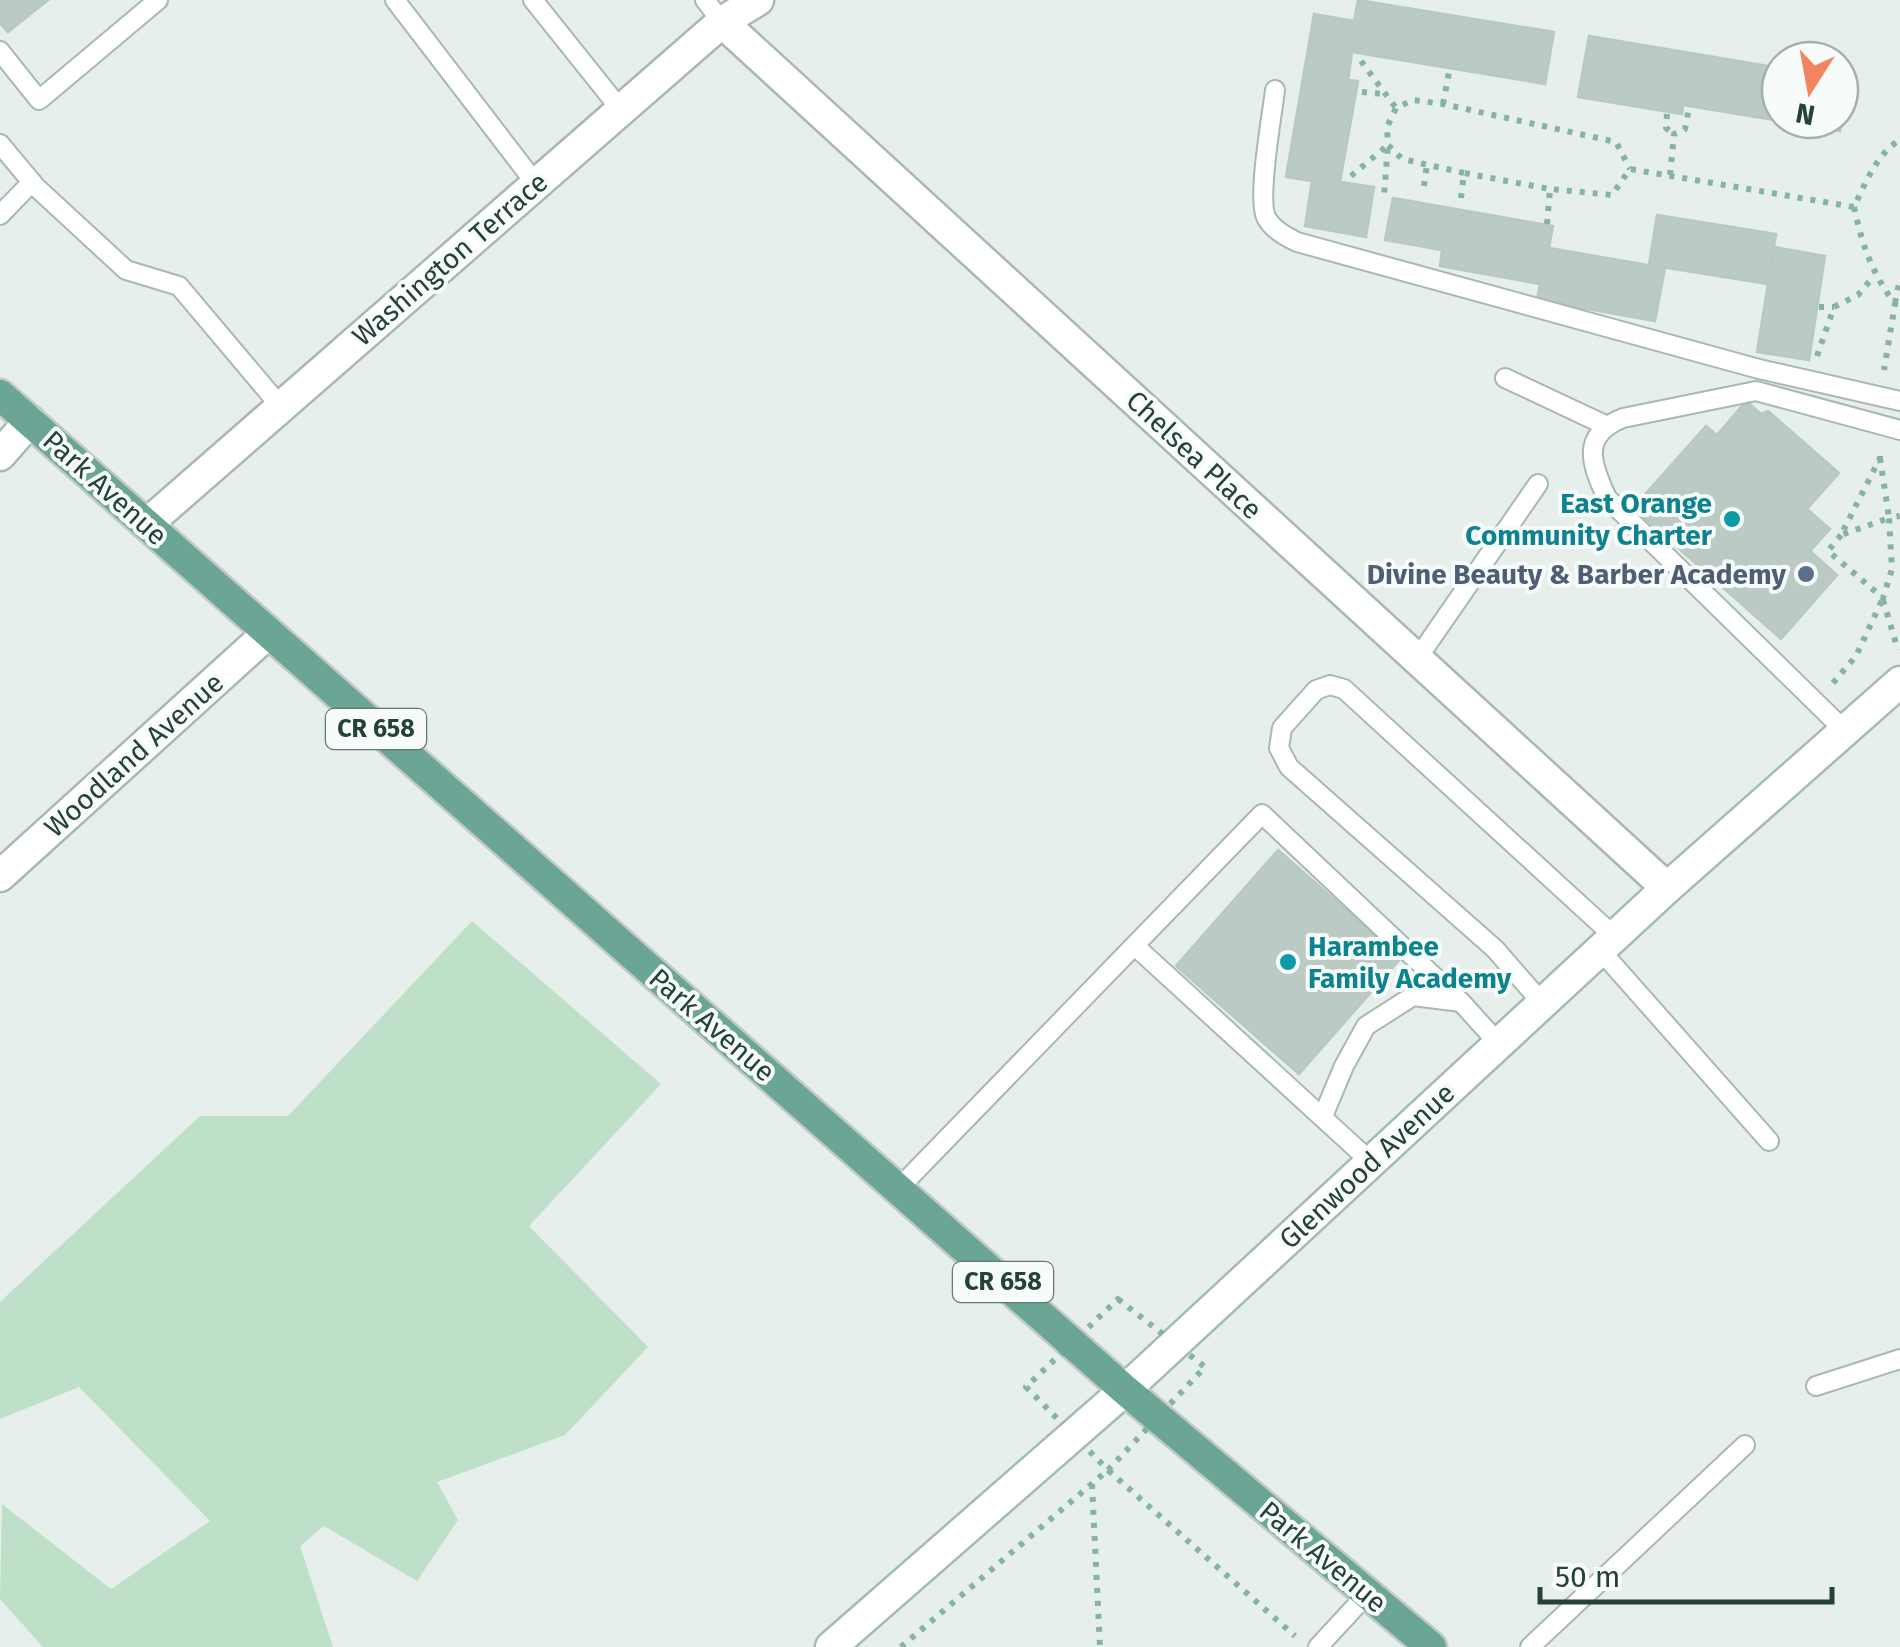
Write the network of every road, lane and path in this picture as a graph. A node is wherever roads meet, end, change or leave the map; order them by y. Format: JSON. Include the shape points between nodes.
{"nodes":[{"id":1,"x":158,"y":0,"type":"edge"},
{"id":2,"x":395,"y":0,"type":"edge"},
{"id":3,"x":533,"y":0,"type":"edge"},
{"id":4,"x":758,"y":0,"type":"edge"},
{"id":5,"x":714,"y":11,"type":"edge"},
{"id":6,"x":0,"y":51,"type":"edge"},
{"id":7,"x":1361,"y":61,"type":"dead end"},
{"id":8,"x":1449,"y":72,"type":"dead end"},
{"id":9,"x":1275,"y":90,"type":"dead end"},
{"id":10,"x":1362,"y":92,"type":"dead end"},
{"id":11,"x":1386,"y":94,"type":"junction"},
{"id":12,"x":1443,"y":104,"type":"junction"},
{"id":13,"x":1396,"y":108,"type":"junction"},
{"id":14,"x":1688,"y":108,"type":"dead end"},
{"id":15,"x":621,"y":110,"type":"junction"},
{"id":16,"x":1667,"y":114,"type":"dead end"},
{"id":17,"x":1674,"y":134,"type":"junction"},
{"id":18,"x":1900,"y":140,"type":"edge"},
{"id":19,"x":0,"y":144,"type":"edge"},
{"id":20,"x":1388,"y":145,"type":"junction"},
{"id":21,"x":1427,"y":164,"type":"junction"},
{"id":22,"x":1630,"y":169,"type":"junction"},
{"id":23,"x":1464,"y":172,"type":"junction"},
{"id":24,"x":528,"y":174,"type":"junction"},
{"id":25,"x":1670,"y":175,"type":"junction"},
{"id":26,"x":1351,"y":176,"type":"dead end"},
{"id":27,"x":32,"y":182,"type":"junction"},
{"id":28,"x":1424,"y":186,"type":"dead end"},
{"id":29,"x":1550,"y":189,"type":"junction"},
{"id":30,"x":1384,"y":196,"type":"dead end"},
{"id":31,"x":1461,"y":198,"type":"dead end"},
{"id":32,"x":1854,"y":207,"type":"junction"},
{"id":33,"x":0,"y":215,"type":"edge"},
{"id":34,"x":1547,"y":224,"type":"dead end"},
{"id":35,"x":1874,"y":276,"type":"junction"},
{"id":36,"x":1900,"y":280,"type":"edge"},
{"id":37,"x":1895,"y":304,"type":"junction"},
{"id":38,"x":1820,"y":307,"type":"dead end"},
{"id":39,"x":1834,"y":307,"type":"junction"},
{"id":40,"x":1505,"y":378,"type":"dead end"},
{"id":41,"x":1804,"y":381,"type":"junction"},
{"id":42,"x":0,"y":395,"type":"edge"},
{"id":43,"x":1880,"y":397,"type":"junction"},
{"id":44,"x":1900,"y":401,"type":"edge"},
{"id":45,"x":281,"y":407,"type":"junction"},
{"id":46,"x":30,"y":421,"type":"junction"},
{"id":47,"x":1880,"y":424,"type":"junction"},
{"id":48,"x":1605,"y":425,"type":"junction"},
{"id":49,"x":1900,"y":430,"type":"edge"},
{"id":50,"x":0,"y":455,"type":"edge"},
{"id":51,"x":1880,"y":458,"type":"junction"},
{"id":52,"x":1538,"y":484,"type":"dead end"},
{"id":53,"x":1900,"y":516,"type":"edge"},
{"id":54,"x":1890,"y":518,"type":"junction"},
{"id":55,"x":147,"y":524,"type":"junction"},
{"id":56,"x":1841,"y":535,"type":"junction"},
{"id":57,"x":1883,"y":598,"type":"junction"},
{"id":58,"x":267,"y":634,"type":"junction"},
{"id":59,"x":1417,"y":659,"type":"junction"},
{"id":60,"x":1900,"y":659,"type":"edge"},
{"id":61,"x":1900,"y":682,"type":"edge"},
{"id":62,"x":1816,"y":702,"type":"junction"},
{"id":63,"x":1845,"y":731,"type":"junction"},
{"id":64,"x":0,"y":876,"type":"edge"},
{"id":65,"x":1667,"y":888,"type":"junction"},
{"id":66,"x":1608,"y":944,"type":"junction"},
{"id":67,"x":1134,"y":946,"type":"junction"},
{"id":68,"x":1461,"y":1002,"type":"junction"},
{"id":69,"x":1543,"y":1004,"type":"junction"},
{"id":70,"x":1499,"y":1044,"type":"junction"},
{"id":71,"x":1323,"y":1116,"type":"junction"},
{"id":72,"x":1769,"y":1141,"type":"dead end"},
{"id":73,"x":1371,"y":1162,"type":"junction"},
{"id":74,"x":898,"y":1188,"type":"junction"},
{"id":75,"x":1900,"y":1359,"type":"edge"},
{"id":76,"x":1816,"y":1386,"type":"dead end"},
{"id":77,"x":1125,"y":1390,"type":"junction"},
{"id":78,"x":1746,"y":1445,"type":"dead end"},
{"id":79,"x":1092,"y":1482,"type":"junction"},
{"id":80,"x":1367,"y":1594,"type":"junction"},
{"id":81,"x":839,"y":1645,"type":"edge"},
{"id":82,"x":901,"y":1647,"type":"edge"},
{"id":83,"x":1100,"y":1647,"type":"edge"},
{"id":84,"x":1308,"y":1647,"type":"edge"},
{"id":85,"x":1318,"y":1647,"type":"edge"},
{"id":86,"x":1430,"y":1647,"type":"edge"},
{"id":87,"x":1530,"y":1647,"type":"edge"}],
"edges":[{"from":1,"to":6,"type":"lane","via":[[39,100]]},
{"from":2,"to":24,"type":"lane"},
{"from":3,"to":15,"type":"lane"},
{"from":4,"to":5,"type":"street","name":"Washington Terrace"},
{"from":5,"to":15,"type":"street","name":"Washington Terrace"},
{"from":5,"to":59,"type":"street","name":"Chelsea Place"},
{"from":7,"to":11,"type":"path"},
{"from":8,"to":12,"type":"path"},
{"from":9,"to":41,"type":"lane","via":[[1263,197],[1278,232],[1317,250]]},
{"from":10,"to":11,"type":"path"},
{"from":11,"to":13,"type":"path"},
{"from":12,"to":13,"type":"path","via":[[1413,100]]},
{"from":12,"to":22,"type":"path","via":[[1616,142]]},
{"from":13,"to":20,"type":"path"},
{"from":14,"to":17,"type":"path","via":[[1685,129]]},
{"from":15,"to":24,"type":"street","name":"Washington Terrace"},
{"from":16,"to":17,"type":"path","via":[[1666,128]]},
{"from":17,"to":25,"type":"path"},
{"from":18,"to":32,"type":"path","via":[[1869,175]]},
{"from":19,"to":27,"type":"lane"},
{"from":20,"to":21,"type":"path","via":[[1402,158]]},
{"from":20,"to":26,"type":"path"},
{"from":20,"to":30,"type":"path"},
{"from":21,"to":23,"type":"path"},
{"from":21,"to":28,"type":"path"},
{"from":22,"to":25,"type":"path"},
{"from":22,"to":29,"type":"path","via":[[1612,195]]},
{"from":23,"to":29,"type":"path"},
{"from":23,"to":31,"type":"path"},
{"from":24,"to":45,"type":"street","name":"Washington Terrace"},
{"from":25,"to":32,"type":"path"},
{"from":27,"to":33,"type":"lane"},
{"from":27,"to":45,"type":"lane","via":[[126,270],[180,286]]},
{"from":29,"to":34,"type":"path"},
{"from":32,"to":35,"type":"path"},
{"from":35,"to":37,"type":"path"},
{"from":35,"to":39,"type":"path","via":[[1858,295]]},
{"from":36,"to":37,"type":"path"},
{"from":37,"to":43,"type":"path"},
{"from":38,"to":39,"type":"path"},
{"from":39,"to":41,"type":"path"},
{"from":40,"to":48,"type":"lane"},
{"from":41,"to":43,"type":"lane"},
{"from":42,"to":46,"type":"main road","name":"Park Avenue","number":"CR 658"},
{"from":43,"to":44,"type":"lane"},
{"from":45,"to":55,"type":"street","name":"Washington Terrace"},
{"from":46,"to":50,"type":"street"},
{"from":46,"to":55,"type":"main road","name":"Park Avenue","number":"CR 658"},
{"from":47,"to":48,"type":"lane","via":[[1756,391]]},
{"from":47,"to":49,"type":"lane"},
{"from":47,"to":51,"type":"path"},
{"from":48,"to":62,"type":"lane","via":[[1591,450],[1607,498]]},
{"from":51,"to":54,"type":"path"},
{"from":51,"to":56,"type":"path"},
{"from":52,"to":59,"type":"lane"},
{"from":53,"to":54,"type":"path"},
{"from":54,"to":56,"type":"path"},
{"from":54,"to":57,"type":"path","via":[[1892,568]]},
{"from":55,"to":58,"type":"main road","name":"Park Avenue","number":"CR 658"},
{"from":56,"to":57,"type":"path","via":[[1828,551]]},
{"from":57,"to":60,"type":"path"},
{"from":57,"to":62,"type":"path","via":[[1856,656]]},
{"from":58,"to":64,"type":"street","name":"Woodland Avenue"},
{"from":58,"to":74,"type":"main road","name":"Park Avenue","number":"CR 658"},
{"from":59,"to":65,"type":"street","name":"Chelsea Place"},
{"from":61,"to":63,"type":"street","name":"Glenwood Avenue"},
{"from":62,"to":63,"type":"lane"},
{"from":63,"to":65,"type":"street","name":"Glenwood Avenue"},
{"from":65,"to":66,"type":"street","name":"Glenwood Avenue"},
{"from":66,"to":69,"type":"street","name":"Glenwood Avenue"},
{"from":66,"to":69,"type":"lane","via":[[1344,689],[1316,690],[1282,728],[1279,748],[1290,768],[1495,949]]},
{"from":66,"to":72,"type":"lane"},
{"from":67,"to":68,"type":"lane","via":[[1262,814]]},
{"from":67,"to":71,"type":"lane"},
{"from":67,"to":74,"type":"lane"},
{"from":68,"to":70,"type":"lane"},
{"from":68,"to":71,"type":"lane","via":[[1412,996],[1366,1026]]},
{"from":69,"to":70,"type":"street","name":"Glenwood Avenue"},
{"from":70,"to":73,"type":"street","name":"Glenwood Avenue"},
{"from":71,"to":73,"type":"lane"},
{"from":73,"to":77,"type":"street","name":"Glenwood Avenue"},
{"from":74,"to":77,"type":"main road","name":"Park Avenue","number":"CR 658"},
{"from":75,"to":76,"type":"lane"},
{"from":77,"to":80,"type":"main road","name":"Park Avenue","number":"CR 658"},
{"from":77,"to":81,"type":"street","name":"Glenwood Avenue"},
{"from":78,"to":87,"type":"lane"},
{"from":79,"to":82,"type":"path"},
{"from":79,"to":83,"type":"path"},
{"from":79,"to":84,"type":"path","via":[[1108,1470]]},
{"from":80,"to":85,"type":"lane"},
{"from":80,"to":86,"type":"main road","name":"Park Avenue","number":"CR 658"}]}
